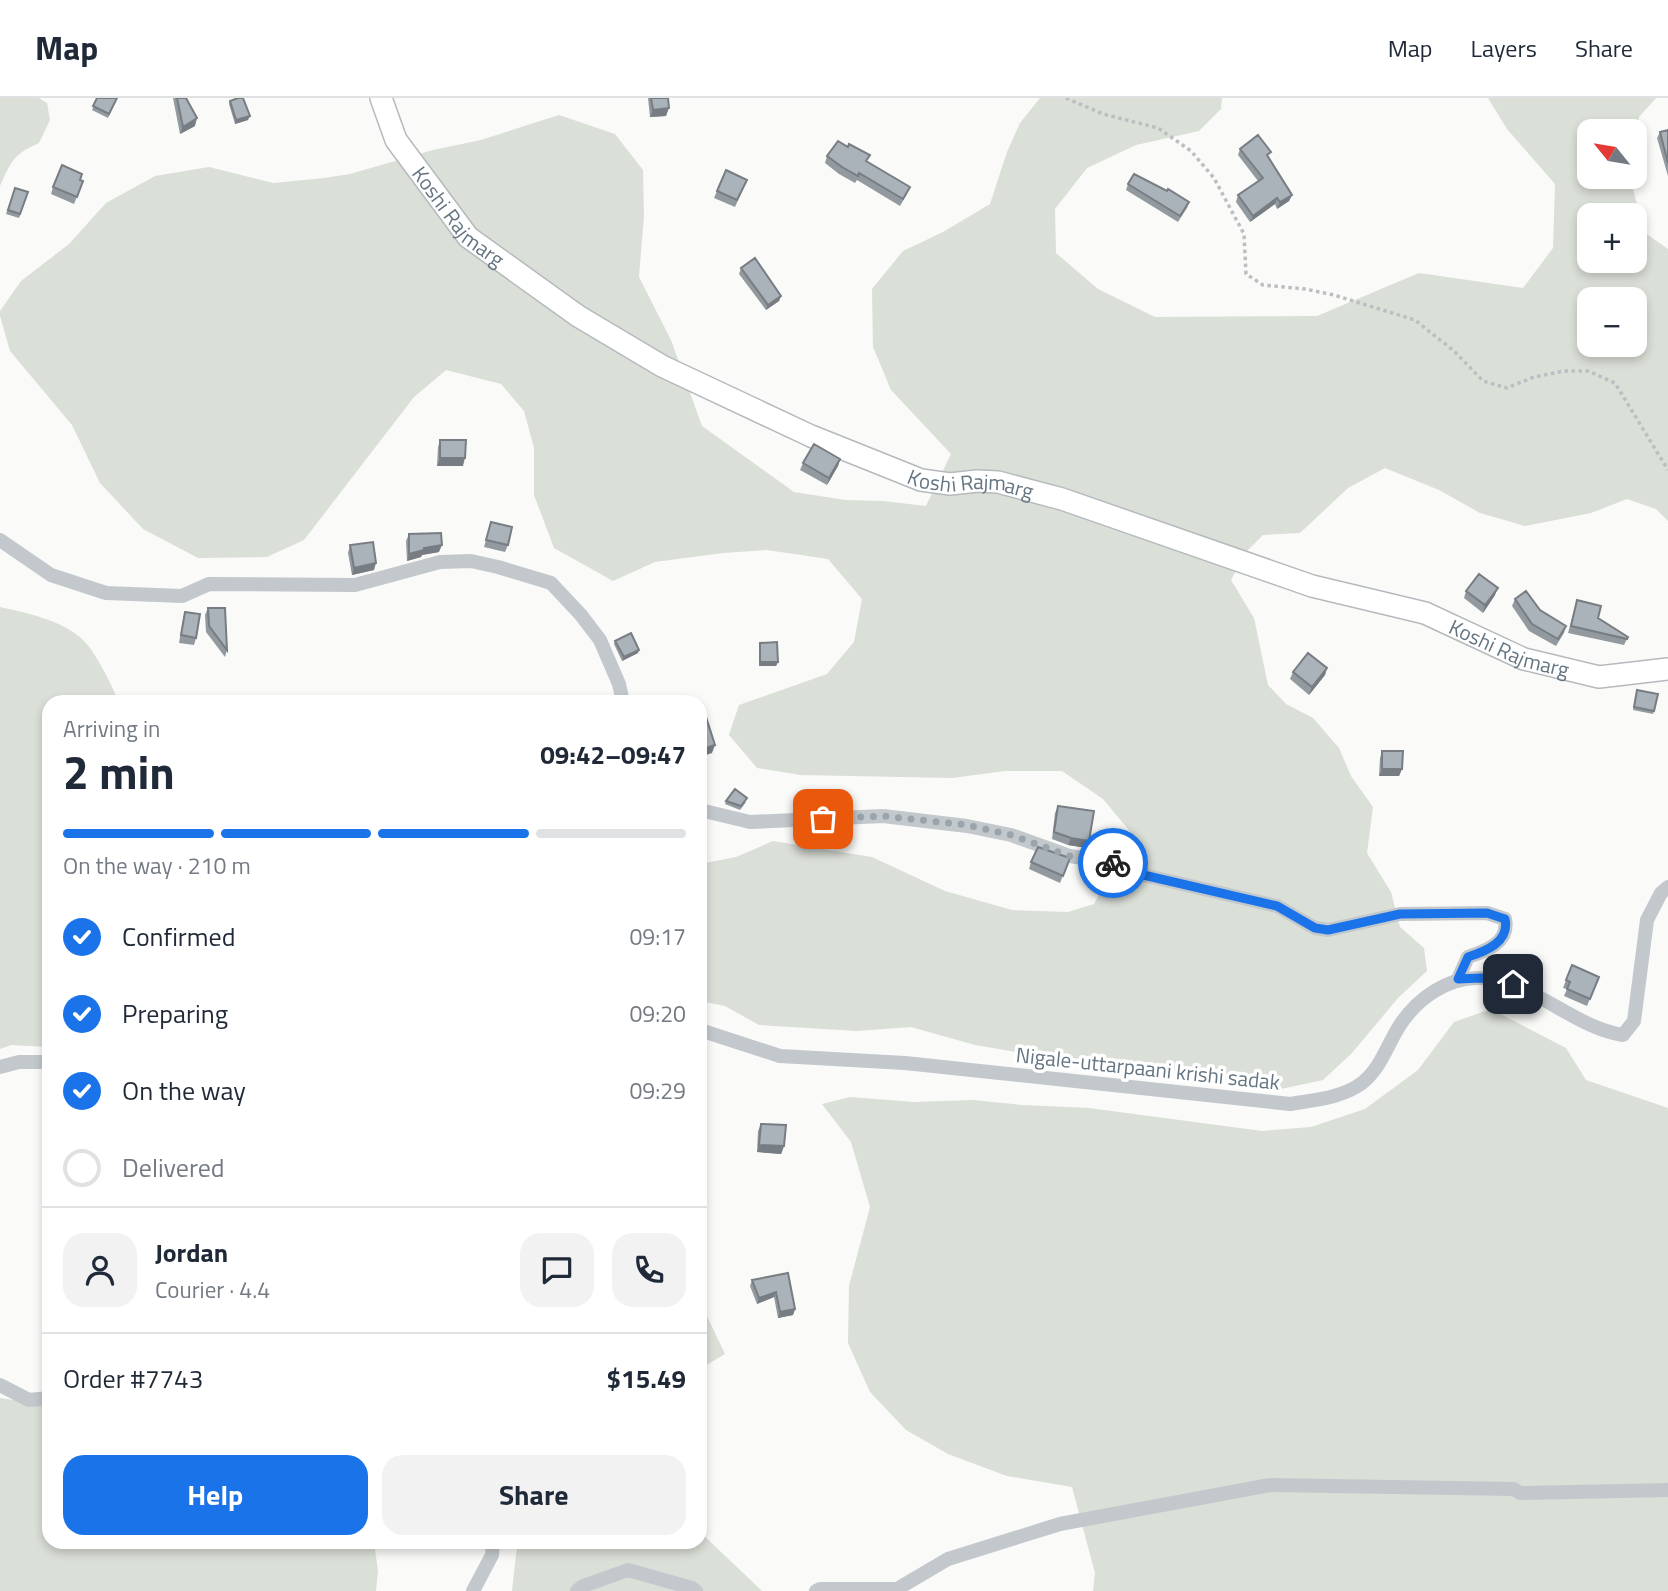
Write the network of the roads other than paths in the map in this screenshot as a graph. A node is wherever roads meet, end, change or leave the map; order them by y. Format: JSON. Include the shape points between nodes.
{"nodes":[{"id":1,"x":382,"y":98,"type":"edge"},
{"id":2,"x":0,"y":540,"type":"edge"},
{"id":3,"x":1668,"y":669,"type":"edge"},
{"id":4,"x":621,"y":695,"type":"edge"},
{"id":5,"x":707,"y":812,"type":"edge"},
{"id":6,"x":1668,"y":887,"type":"edge"},
{"id":7,"x":1458,"y":979,"type":"junction"},
{"id":8,"x":707,"y":1032,"type":"edge"},
{"id":9,"x":42,"y":1062,"type":"edge"},
{"id":10,"x":0,"y":1067,"type":"edge"},
{"id":11,"x":0,"y":1385,"type":"edge"},
{"id":12,"x":42,"y":1399,"type":"edge"},
{"id":13,"x":1668,"y":1490,"type":"edge"},
{"id":14,"x":492,"y":1549,"type":"edge"},
{"id":15,"x":473,"y":1591,"type":"edge"},
{"id":16,"x":577,"y":1591,"type":"edge"},
{"id":17,"x":696,"y":1591,"type":"edge"},
{"id":18,"x":816,"y":1591,"type":"edge"}],
"edges":[{"from":1,"to":3,"type":"main road","name":"Koshi Rajmarg","via":[[396,140],[468,237],[578,316],[662,366],[811,436],[920,480],[998,482],[1062,499],[1312,586],[1425,613],[1524,659],[1599,677]]},
{"from":2,"to":4,"type":"street","via":[[51,575],[106,593],[182,596],[209,584],[355,585],[440,562],[471,561],[498,567],[551,583],[600,640]]},
{"from":5,"to":7,"type":"street","via":[[750,822],[883,816],[967,825],[1070,856],[1114,863],[1139,874],[1277,906],[1315,928],[1328,930],[1400,914],[1487,913],[1505,919],[1507,926],[1497,944],[1468,957]]},
{"from":6,"to":7,"type":"street","via":[[1647,920],[1634,1021],[1623,1035],[1604,1032],[1513,984]]},
{"from":7,"to":8,"type":"street","name":"Nigale-uttarpaani krishi sadak","via":[[1420,1002],[1361,1083],[1336,1096],[1290,1104],[905,1063],[780,1056]]},
{"from":9,"to":10,"type":"street"},
{"from":11,"to":12,"type":"street","via":[[29,1400]]},
{"from":13,"to":18,"type":"street","via":[[1521,1493],[1514,1489],[1270,1485],[1060,1524],[948,1559],[897,1589]]},
{"from":14,"to":15,"type":"street"},
{"from":16,"to":17,"type":"street","via":[[628,1570]]}]}
